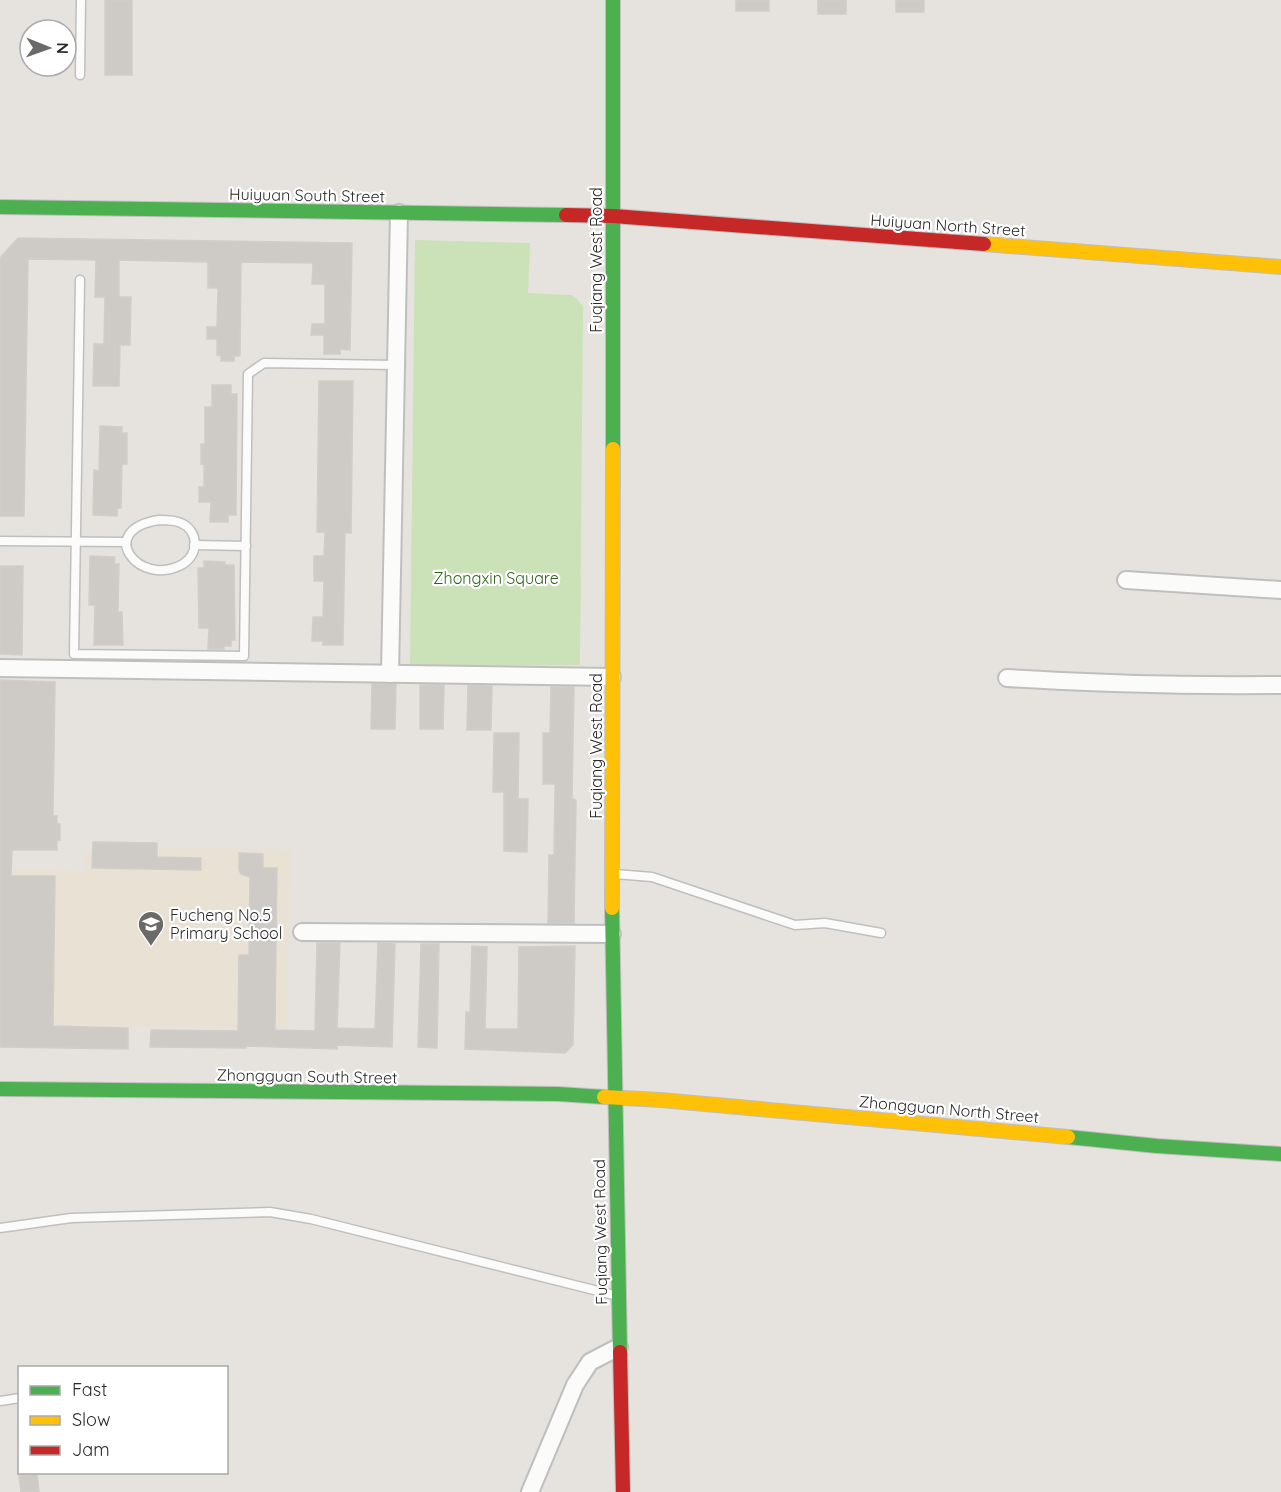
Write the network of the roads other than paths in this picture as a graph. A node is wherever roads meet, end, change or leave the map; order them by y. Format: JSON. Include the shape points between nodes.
{"nodes":[{"id":1,"x":81,"y":0,"type":"edge"},
{"id":2,"x":613,"y":0,"type":"edge"},
{"id":3,"x":80,"y":75,"type":"dead end"},
{"id":4,"x":0,"y":207,"type":"edge"},
{"id":5,"x":399,"y":213,"type":"junction"},
{"id":6,"x":613,"y":216,"type":"junction"},
{"id":7,"x":1281,"y":267,"type":"edge"},
{"id":8,"x":80,"y":280,"type":"dead end"},
{"id":9,"x":396,"y":365,"type":"junction"},
{"id":10,"x":0,"y":541,"type":"edge"},
{"id":11,"x":76,"y":542,"type":"junction"},
{"id":12,"x":126,"y":542,"type":"junction"},
{"id":13,"x":194,"y":545,"type":"junction"},
{"id":14,"x":246,"y":546,"type":"junction"},
{"id":15,"x":1126,"y":580,"type":"dead end"},
{"id":16,"x":1281,"y":590,"type":"edge"},
{"id":17,"x":0,"y":668,"type":"edge"},
{"id":18,"x":390,"y":674,"type":"junction"},
{"id":19,"x":612,"y":677,"type":"junction"},
{"id":20,"x":1007,"y":678,"type":"dead end"},
{"id":21,"x":1281,"y":686,"type":"edge"},
{"id":22,"x":612,"y":874,"type":"junction"},
{"id":23,"x":302,"y":932,"type":"dead end"},
{"id":24,"x":881,"y":933,"type":"dead end"},
{"id":25,"x":612,"y":934,"type":"junction"},
{"id":26,"x":0,"y":1089,"type":"edge"},
{"id":27,"x":614,"y":1097,"type":"junction"},
{"id":28,"x":1281,"y":1154,"type":"edge"},
{"id":29,"x":0,"y":1228,"type":"edge"},
{"id":30,"x":618,"y":1296,"type":"junction"},
{"id":31,"x":619,"y":1347,"type":"junction"},
{"id":32,"x":18,"y":1398,"type":"edge"},
{"id":33,"x":0,"y":1401,"type":"edge"},
{"id":34,"x":530,"y":1492,"type":"edge"},
{"id":35,"x":623,"y":1492,"type":"edge"}],
"edges":[{"from":1,"to":3,"type":"lane"},
{"from":2,"to":6,"type":"street","name":"Fuqiang West Road"},
{"from":4,"to":5,"type":"street","name":"Huiyuan South Street"},
{"from":5,"to":6,"type":"street","name":"Huiyuan South Street"},
{"from":5,"to":9,"type":"street"},
{"from":6,"to":7,"type":"street","name":"Huiyuan North Street"},
{"from":6,"to":19,"type":"street","name":"Fuqiang West Road"},
{"from":8,"to":11,"type":"lane"},
{"from":9,"to":14,"type":"lane","via":[[264,363],[248,374]]},
{"from":9,"to":18,"type":"street"},
{"from":10,"to":11,"type":"lane"},
{"from":11,"to":12,"type":"lane"},
{"from":11,"to":14,"type":"lane","via":[[74,654],[244,656]]},
{"from":12,"to":13,"type":"lane","via":[[138,526],[159,520],[182,523],[192,530]]},
{"from":12,"to":13,"type":"lane","via":[[126,550],[134,561],[157,569],[185,562]]},
{"from":13,"to":14,"type":"lane"},
{"from":15,"to":16,"type":"street"},
{"from":17,"to":18,"type":"street"},
{"from":18,"to":19,"type":"street"},
{"from":19,"to":22,"type":"street","name":"Fuqiang West Road"},
{"from":20,"to":21,"type":"street"},
{"from":22,"to":24,"type":"lane","via":[[652,877],[795,925],[825,923]]},
{"from":22,"to":25,"type":"street","name":"Fuqiang West Road"},
{"from":23,"to":25,"type":"street"},
{"from":25,"to":27,"type":"street","name":"Fuqiang West Road"},
{"from":26,"to":27,"type":"street","name":"Zhongguan South Street"},
{"from":27,"to":28,"type":"street","name":"Zhongguan North Street"},
{"from":27,"to":30,"type":"street","name":"Fuqiang West Road"},
{"from":29,"to":30,"type":"lane","via":[[71,1218],[270,1212]]},
{"from":30,"to":31,"type":"street","name":"Fuqiang West Road"},
{"from":31,"to":34,"type":"street","via":[[590,1362],[575,1385]]},
{"from":31,"to":35,"type":"street","name":"Fuqiang West Road"},
{"from":32,"to":33,"type":"lane"}]}
